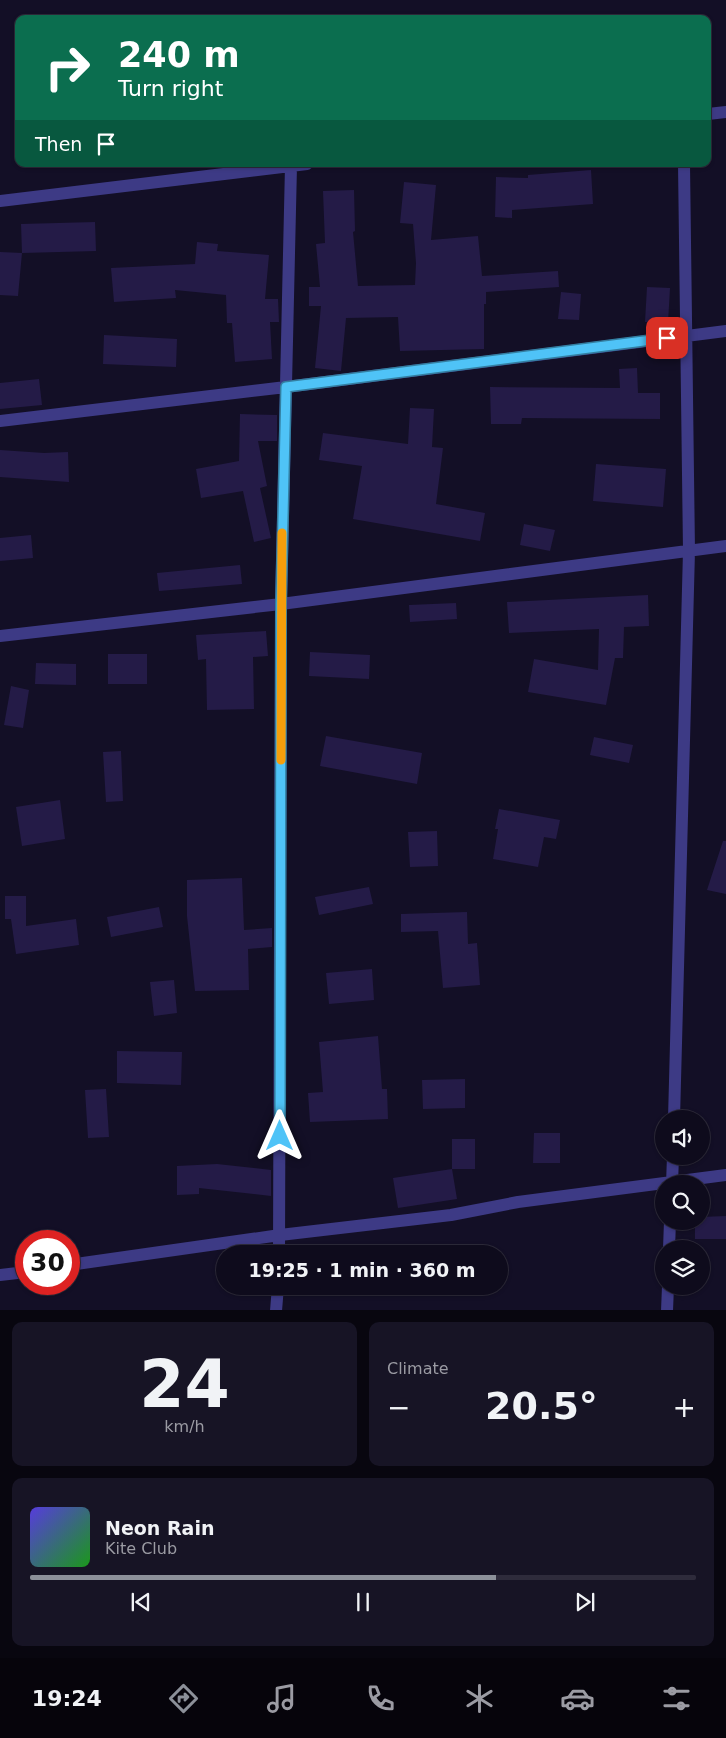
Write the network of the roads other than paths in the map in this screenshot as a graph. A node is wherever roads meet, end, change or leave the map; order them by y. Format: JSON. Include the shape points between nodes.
{"nodes":[{"id":1,"x":726,"y":112,"type":"edge"},
{"id":2,"x":711,"y":114,"type":"edge"},
{"id":3,"x":283,"y":167,"type":"edge"},
{"id":4,"x":291,"y":167,"type":"edge"},
{"id":5,"x":684,"y":167,"type":"edge"},
{"id":6,"x":0,"y":201,"type":"edge"},
{"id":7,"x":726,"y":331,"type":"edge"},
{"id":8,"x":686,"y":336,"type":"junction"},
{"id":9,"x":286,"y":387,"type":"junction"},
{"id":10,"x":0,"y":421,"type":"edge"},
{"id":11,"x":726,"y":546,"type":"edge"},
{"id":12,"x":689,"y":551,"type":"junction"},
{"id":13,"x":281,"y":604,"type":"junction"},
{"id":14,"x":0,"y":636,"type":"edge"},
{"id":15,"x":674,"y":1110,"type":"edge"},
{"id":16,"x":726,"y":1175,"type":"edge"},
{"id":17,"x":710,"y":1177,"type":"edge"},
{"id":18,"x":655,"y":1185,"type":"edge"},
{"id":19,"x":280,"y":1234,"type":"junction"},
{"id":20,"x":279,"y":1245,"type":"edge"},
{"id":21,"x":80,"y":1263,"type":"edge"},
{"id":22,"x":15,"y":1273,"type":"edge"},
{"id":23,"x":0,"y":1275,"type":"edge"},
{"id":24,"x":277,"y":1295,"type":"edge"},
{"id":25,"x":668,"y":1295,"type":"edge"},
{"id":26,"x":276,"y":1310,"type":"edge"},
{"id":27,"x":667,"y":1310,"type":"edge"}],
"edges":[{"from":1,"to":2,"type":"street"},
{"from":3,"to":6,"type":"street"},
{"from":4,"to":9,"type":"street"},
{"from":5,"to":8,"type":"street"},
{"from":7,"to":8,"type":"street"},
{"from":8,"to":9,"type":"street"},
{"from":8,"to":12,"type":"street"},
{"from":9,"to":10,"type":"street"},
{"from":9,"to":13,"type":"street"},
{"from":11,"to":12,"type":"street"},
{"from":12,"to":13,"type":"street"},
{"from":12,"to":15,"type":"street"},
{"from":13,"to":14,"type":"street"},
{"from":13,"to":19,"type":"street"},
{"from":16,"to":17,"type":"street"},
{"from":18,"to":19,"type":"street","via":[[518,1202],[451,1215]]},
{"from":19,"to":20,"type":"street"},
{"from":19,"to":21,"type":"street"},
{"from":22,"to":23,"type":"street"},
{"from":24,"to":26,"type":"street"},
{"from":25,"to":27,"type":"street"}]}
